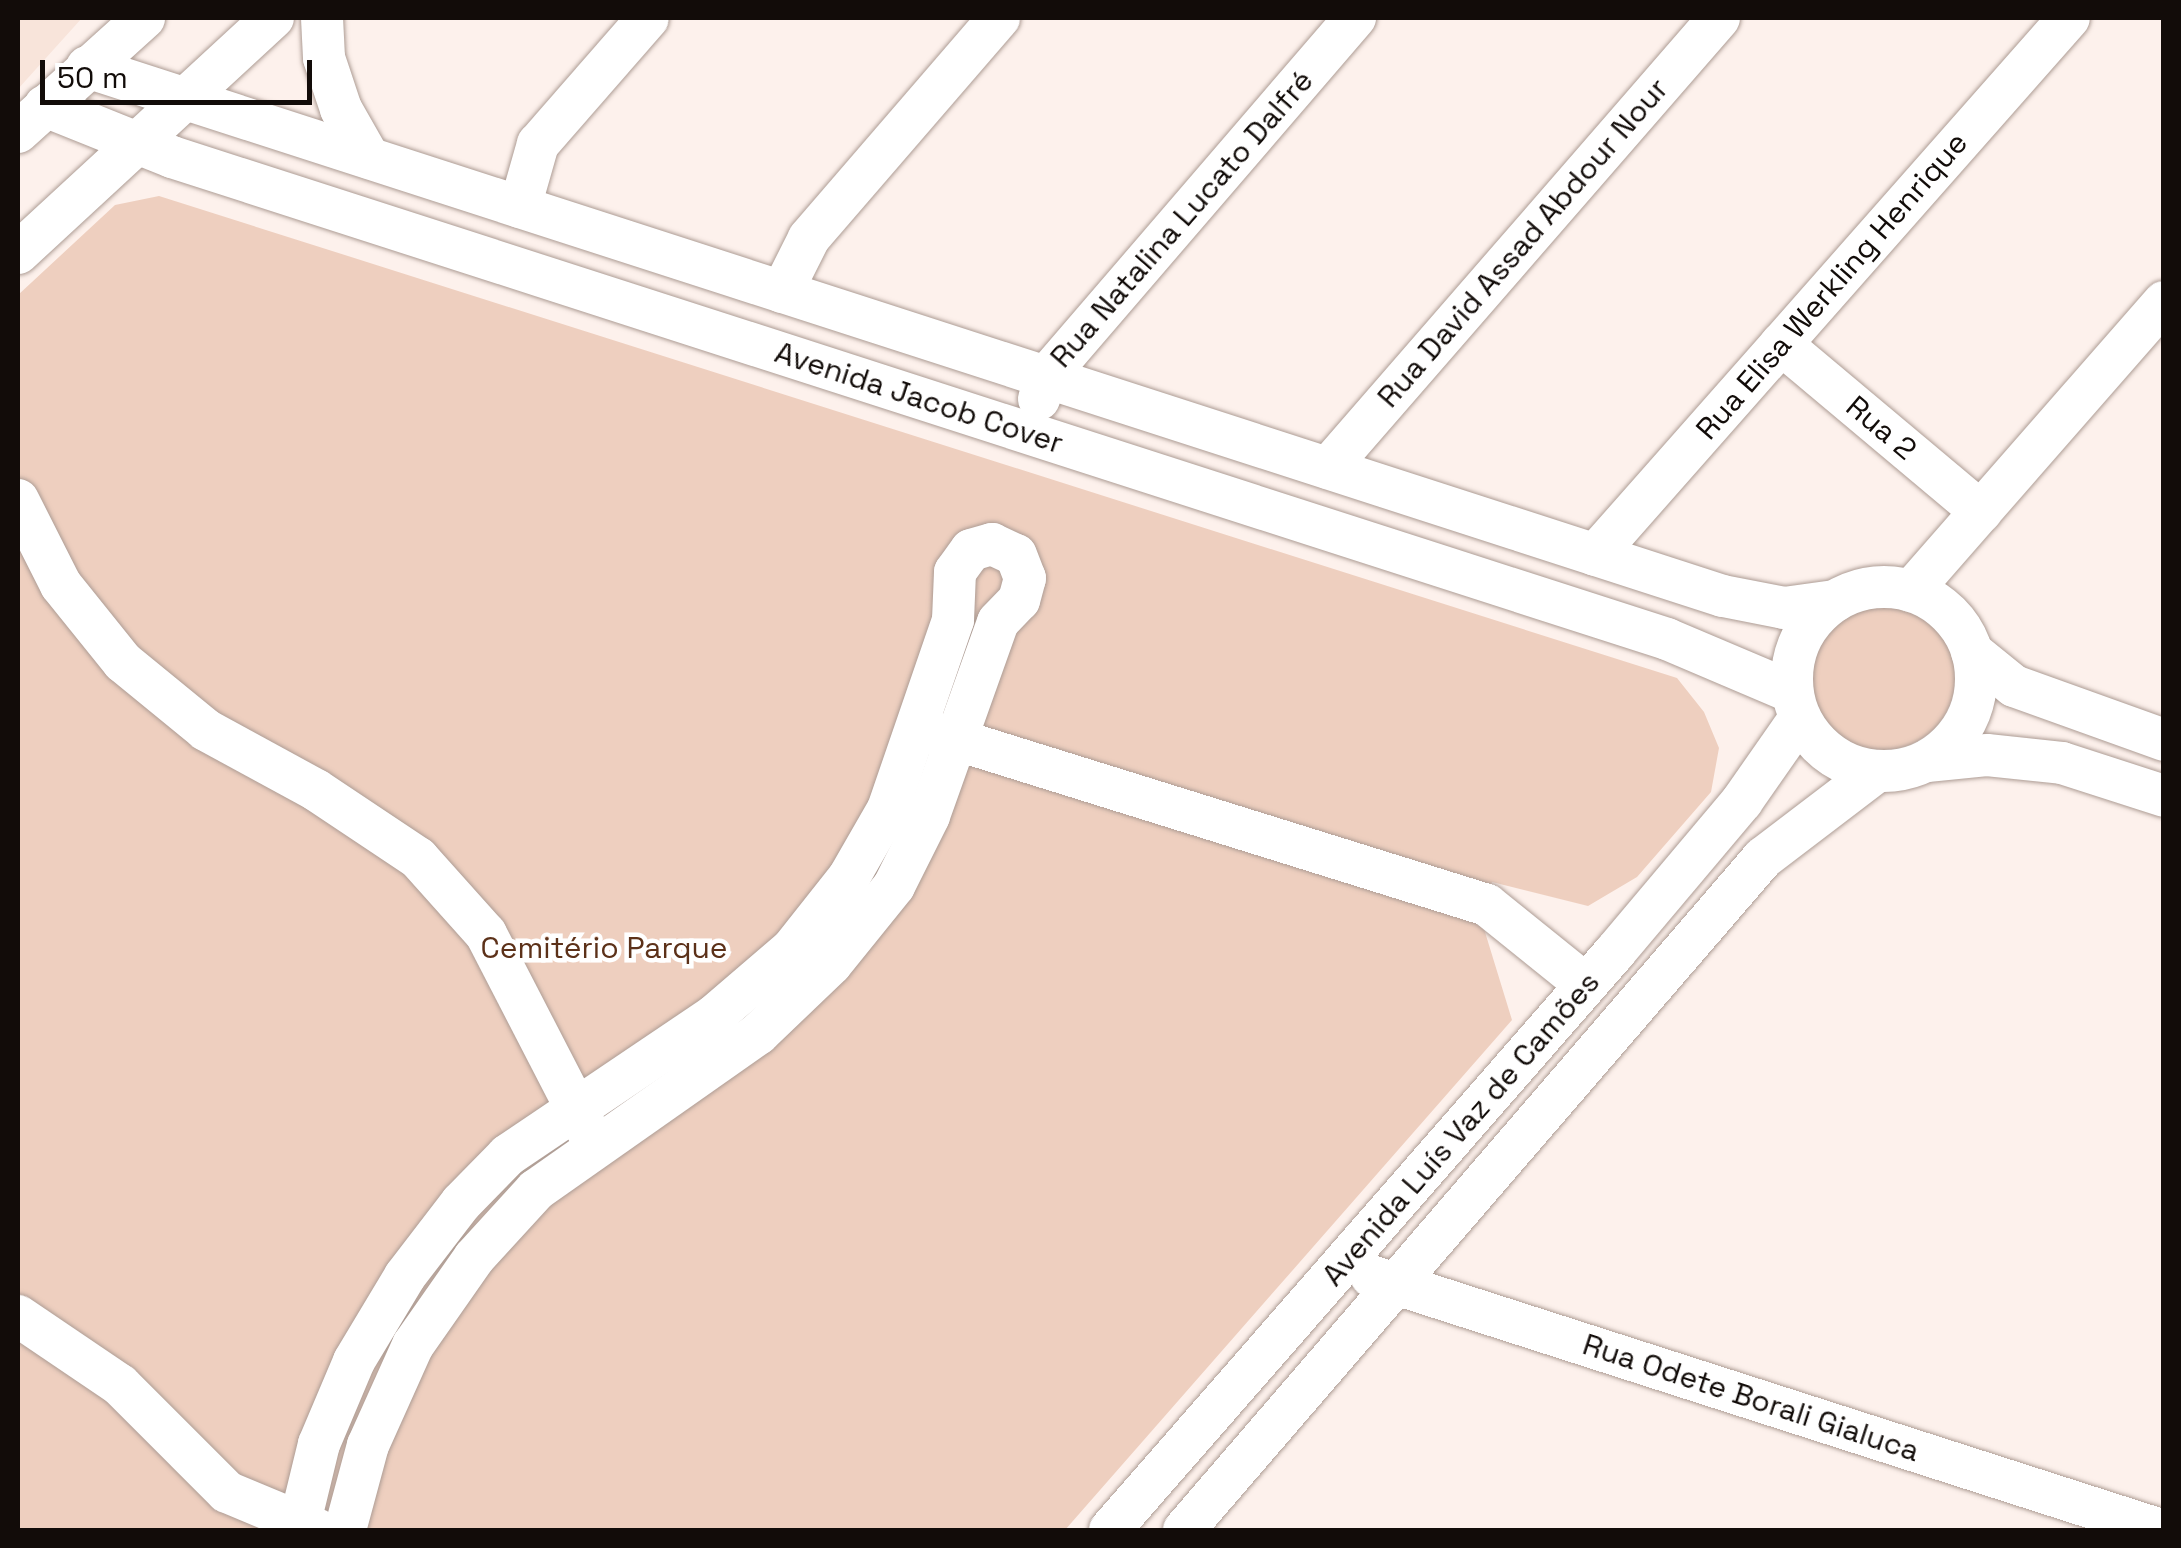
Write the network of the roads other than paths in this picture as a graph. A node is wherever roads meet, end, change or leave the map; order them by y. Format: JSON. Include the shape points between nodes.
{"nodes":[{"id":1,"x":144,"y":18,"type":"edge"},
{"id":2,"x":273,"y":18,"type":"edge"},
{"id":3,"x":322,"y":18,"type":"edge"},
{"id":4,"x":648,"y":18,"type":"edge"},
{"id":5,"x":999,"y":18,"type":"edge"},
{"id":6,"x":1356,"y":18,"type":"edge"},
{"id":7,"x":1718,"y":18,"type":"edge"},
{"id":8,"x":2069,"y":18,"type":"edge"},
{"id":9,"x":88,"y":67,"type":"junction"},
{"id":10,"x":184,"y":98,"type":"junction"},
{"id":11,"x":31,"y":119,"type":"edge"},
{"id":12,"x":134,"y":143,"type":"junction"},
{"id":13,"x":369,"y":158,"type":"junction"},
{"id":14,"x":520,"y":207,"type":"junction"},
{"id":15,"x":18,"y":253,"type":"edge"},
{"id":16,"x":782,"y":292,"type":"junction"},
{"id":17,"x":2164,"y":302,"type":"edge"},
{"id":18,"x":1781,"y":344,"type":"junction"},
{"id":19,"x":1046,"y":377,"type":"junction"},
{"id":20,"x":1027,"y":432,"type":"junction"},
{"id":21,"x":1328,"y":468,"type":"junction"},
{"id":22,"x":18,"y":500,"type":"edge"},
{"id":23,"x":1981,"y":512,"type":"junction"},
{"id":24,"x":1596,"y":555,"type":"junction"},
{"id":25,"x":1911,"y":591,"type":"junction"},
{"id":26,"x":1835,"y":601,"type":"junction"},
{"id":27,"x":1972,"y":652,"type":"junction"},
{"id":28,"x":1796,"y":705,"type":"junction"},
{"id":29,"x":2164,"y":740,"type":"edge"},
{"id":30,"x":1927,"y":761,"type":"junction"},
{"id":31,"x":1876,"y":772,"type":"junction"},
{"id":32,"x":2164,"y":796,"type":"edge"},
{"id":33,"x":1586,"y":985,"type":"junction"},
{"id":34,"x":585,"y":1127,"type":"junction"},
{"id":35,"x":1341,"y":1266,"type":"junction"},
{"id":36,"x":1396,"y":1284,"type":"junction"},
{"id":37,"x":18,"y":1316,"type":"edge"},
{"id":38,"x":305,"y":1528,"type":"edge"},
{"id":39,"x":344,"y":1530,"type":"edge"},
{"id":40,"x":1110,"y":1530,"type":"edge"},
{"id":41,"x":1184,"y":1530,"type":"edge"},
{"id":42,"x":2160,"y":1530,"type":"edge"}],
"edges":[{"from":1,"to":9,"type":"street"},
{"from":2,"to":10,"type":"street"},
{"from":3,"to":13,"type":"street","via":[[324,58],[341,109]]},
{"from":4,"to":14,"type":"street","via":[[538,144]]},
{"from":5,"to":16,"type":"street","via":[[809,238]]},
{"from":6,"to":19,"type":"street","name":"Rua Natalina Lucato Dalfré"},
{"from":7,"to":21,"type":"street","name":"Rua David Assad Abdour Nour"},
{"from":8,"to":18,"type":"street","name":"Rua Elisa Werkling Henrique"},
{"from":9,"to":10,"type":"street","name":"Avenida Jacob Cover"},
{"from":9,"to":11,"type":"street"},
{"from":10,"to":12,"type":"street"},
{"from":10,"to":13,"type":"street","name":"Avenida Jacob Cover"},
{"from":11,"to":12,"type":"street","name":"Avenida Jacob Cover"},
{"from":12,"to":15,"type":"street"},
{"from":12,"to":20,"type":"street","name":"Avenida Jacob Cover"},
{"from":13,"to":14,"type":"street","name":"Avenida Jacob Cover"},
{"from":14,"to":16,"type":"street","name":"Avenida Jacob Cover"},
{"from":16,"to":19,"type":"street","name":"Avenida Jacob Cover"},
{"from":17,"to":23,"type":"street"},
{"from":18,"to":23,"type":"street","name":"Rua 2"},
{"from":18,"to":24,"type":"street","name":"Rua Elisa Werkling Henrique"},
{"from":19,"to":20,"type":"street","name":"Rua Natalina Lucato Dalfré"},
{"from":19,"to":21,"type":"street","name":"Avenida Jacob Cover"},
{"from":20,"to":28,"type":"street","name":"Avenida Jacob Cover","via":[[1667,638]]},
{"from":21,"to":24,"type":"street","name":"Avenida Jacob Cover"},
{"from":22,"to":34,"type":"street","via":[[60,585],[123,662],[206,730],[316,790],[418,858],[486,934]]},
{"from":23,"to":25,"type":"street"},
{"from":24,"to":26,"type":"street","name":"Avenida Jacob Cover","via":[[1723,596],[1784,608]]},
{"from":25,"to":26,"type":"street","via":[[1885,586]]},
{"from":25,"to":27,"type":"street","via":[[1959,625]]},
{"from":26,"to":28,"type":"street","via":[[1809,625],[1794,657]]},
{"from":27,"to":29,"type":"street","via":[[2014,686]]},
{"from":27,"to":30,"type":"street","via":[[1976,684],[1969,714],[1952,742]]},
{"from":28,"to":31,"type":"street","via":[[1818,744],[1844,763]]},
{"from":28,"to":33,"type":"street","name":"Avenida Luís Vaz de Camões","via":[[1742,801]]},
{"from":30,"to":31,"type":"street"},
{"from":30,"to":32,"type":"street","via":[[1987,755],[2062,763]]},
{"from":31,"to":36,"type":"street","name":"Avenida Luís Vaz de Camões","via":[[1763,858]]},
{"from":33,"to":34,"type":"street","via":[[1487,905],[937,733],[849,877],[792,948]]},
{"from":33,"to":35,"type":"street","name":"Avenida Luís Vaz de Camões"},
{"from":34,"to":38,"type":"street","via":[[508,1155],[404,1276],[354,1361],[319,1444]]},
{"from":34,"to":39,"type":"street","via":[[474,1258],[413,1345],[368,1445]]},
{"from":35,"to":36,"type":"street","name":"Rua Odete Borali Gialuca"},
{"from":35,"to":40,"type":"street","name":"Avenida Luís Vaz de Camões"},
{"from":36,"to":41,"type":"street","name":"Avenida Luís Vaz de Camões"},
{"from":36,"to":42,"type":"street","name":"Rua Odete Borali Gialuca"},
{"from":37,"to":38,"type":"street","via":[[120,1385],[227,1492]]}]}
